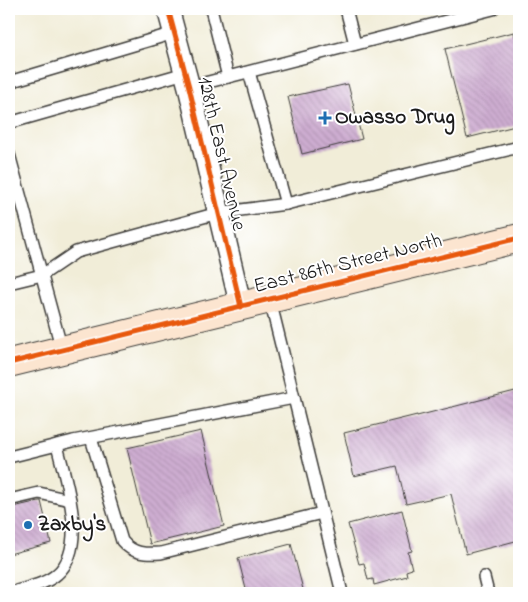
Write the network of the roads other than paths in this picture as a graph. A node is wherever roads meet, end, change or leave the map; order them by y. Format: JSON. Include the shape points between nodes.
{"nodes":[{"id":1,"x":168,"y":9,"type":"edge"},
{"id":2,"x":211,"y":9,"type":"edge"},
{"id":3,"x":346,"y":9,"type":"edge"},
{"id":4,"x":493,"y":9,"type":"edge"},
{"id":5,"x":174,"y":33,"type":"junction"},
{"id":6,"x":355,"y":44,"type":"junction"},
{"id":7,"x":249,"y":72,"type":"junction"},
{"id":8,"x":228,"y":77,"type":"junction"},
{"id":9,"x":187,"y":80,"type":"junction"},
{"id":10,"x":9,"y":82,"type":"edge"},
{"id":11,"x":9,"y":124,"type":"edge"},
{"id":12,"x":519,"y":147,"type":"edge"},
{"id":13,"x":9,"y":154,"type":"edge"},
{"id":14,"x":286,"y":204,"type":"junction"},
{"id":15,"x":218,"y":213,"type":"junction"},
{"id":16,"x":519,"y":238,"type":"edge"},
{"id":17,"x":42,"y":276,"type":"junction"},
{"id":18,"x":9,"y":283,"type":"edge"},
{"id":19,"x":270,"y":300,"type":"junction"},
{"id":20,"x":240,"y":308,"type":"junction"},
{"id":21,"x":62,"y":350,"type":"junction"},
{"id":22,"x":9,"y":363,"type":"edge"},
{"id":23,"x":294,"y":398,"type":"junction"},
{"id":24,"x":91,"y":438,"type":"junction"},
{"id":25,"x":57,"y":445,"type":"junction"},
{"id":26,"x":9,"y":457,"type":"edge"},
{"id":27,"x":9,"y":500,"type":"edge"},
{"id":28,"x":70,"y":500,"type":"junction"},
{"id":29,"x":322,"y":513,"type":"junction"},
{"id":30,"x":484,"y":577,"type":"dead end"},
{"id":31,"x":10,"y":593,"type":"edge"},
{"id":32,"x":342,"y":593,"type":"edge"},
{"id":33,"x":488,"y":593,"type":"edge"}],
"edges":[{"from":1,"to":5,"type":"street","name":"128th East Avenue"},
{"from":2,"to":8,"type":"lane"},
{"from":3,"to":6,"type":"lane"},
{"from":4,"to":6,"type":"lane"},
{"from":5,"to":9,"type":"street","name":"128th East Avenue"},
{"from":5,"to":10,"type":"lane"},
{"from":6,"to":7,"type":"lane"},
{"from":7,"to":8,"type":"lane"},
{"from":7,"to":14,"type":"lane"},
{"from":8,"to":9,"type":"lane"},
{"from":9,"to":11,"type":"lane"},
{"from":9,"to":15,"type":"street","name":"128th East Avenue"},
{"from":12,"to":14,"type":"lane"},
{"from":13,"to":17,"type":"lane"},
{"from":14,"to":15,"type":"lane"},
{"from":15,"to":17,"type":"lane","via":[[76,252]]},
{"from":15,"to":20,"type":"street","name":"128th East Avenue"},
{"from":16,"to":19,"type":"main road","name":"East 86th Street North"},
{"from":17,"to":18,"type":"lane"},
{"from":17,"to":21,"type":"lane"},
{"from":19,"to":20,"type":"main road","name":"East 86th Street North"},
{"from":19,"to":23,"type":"lane"},
{"from":20,"to":21,"type":"main road","name":"East 86th Street North"},
{"from":21,"to":22,"type":"main road","name":"East 86th Street North"},
{"from":23,"to":24,"type":"lane"},
{"from":23,"to":29,"type":"lane"},
{"from":24,"to":25,"type":"lane"},
{"from":24,"to":29,"type":"lane","via":[[122,541],[129,549],[143,554],[161,553]]},
{"from":25,"to":26,"type":"lane"},
{"from":25,"to":28,"type":"lane"},
{"from":27,"to":28,"type":"lane","via":[[39,492]]},
{"from":28,"to":31,"type":"lane","via":[[73,539],[68,562],[56,575]]},
{"from":29,"to":32,"type":"lane"},
{"from":30,"to":33,"type":"lane"}]}
